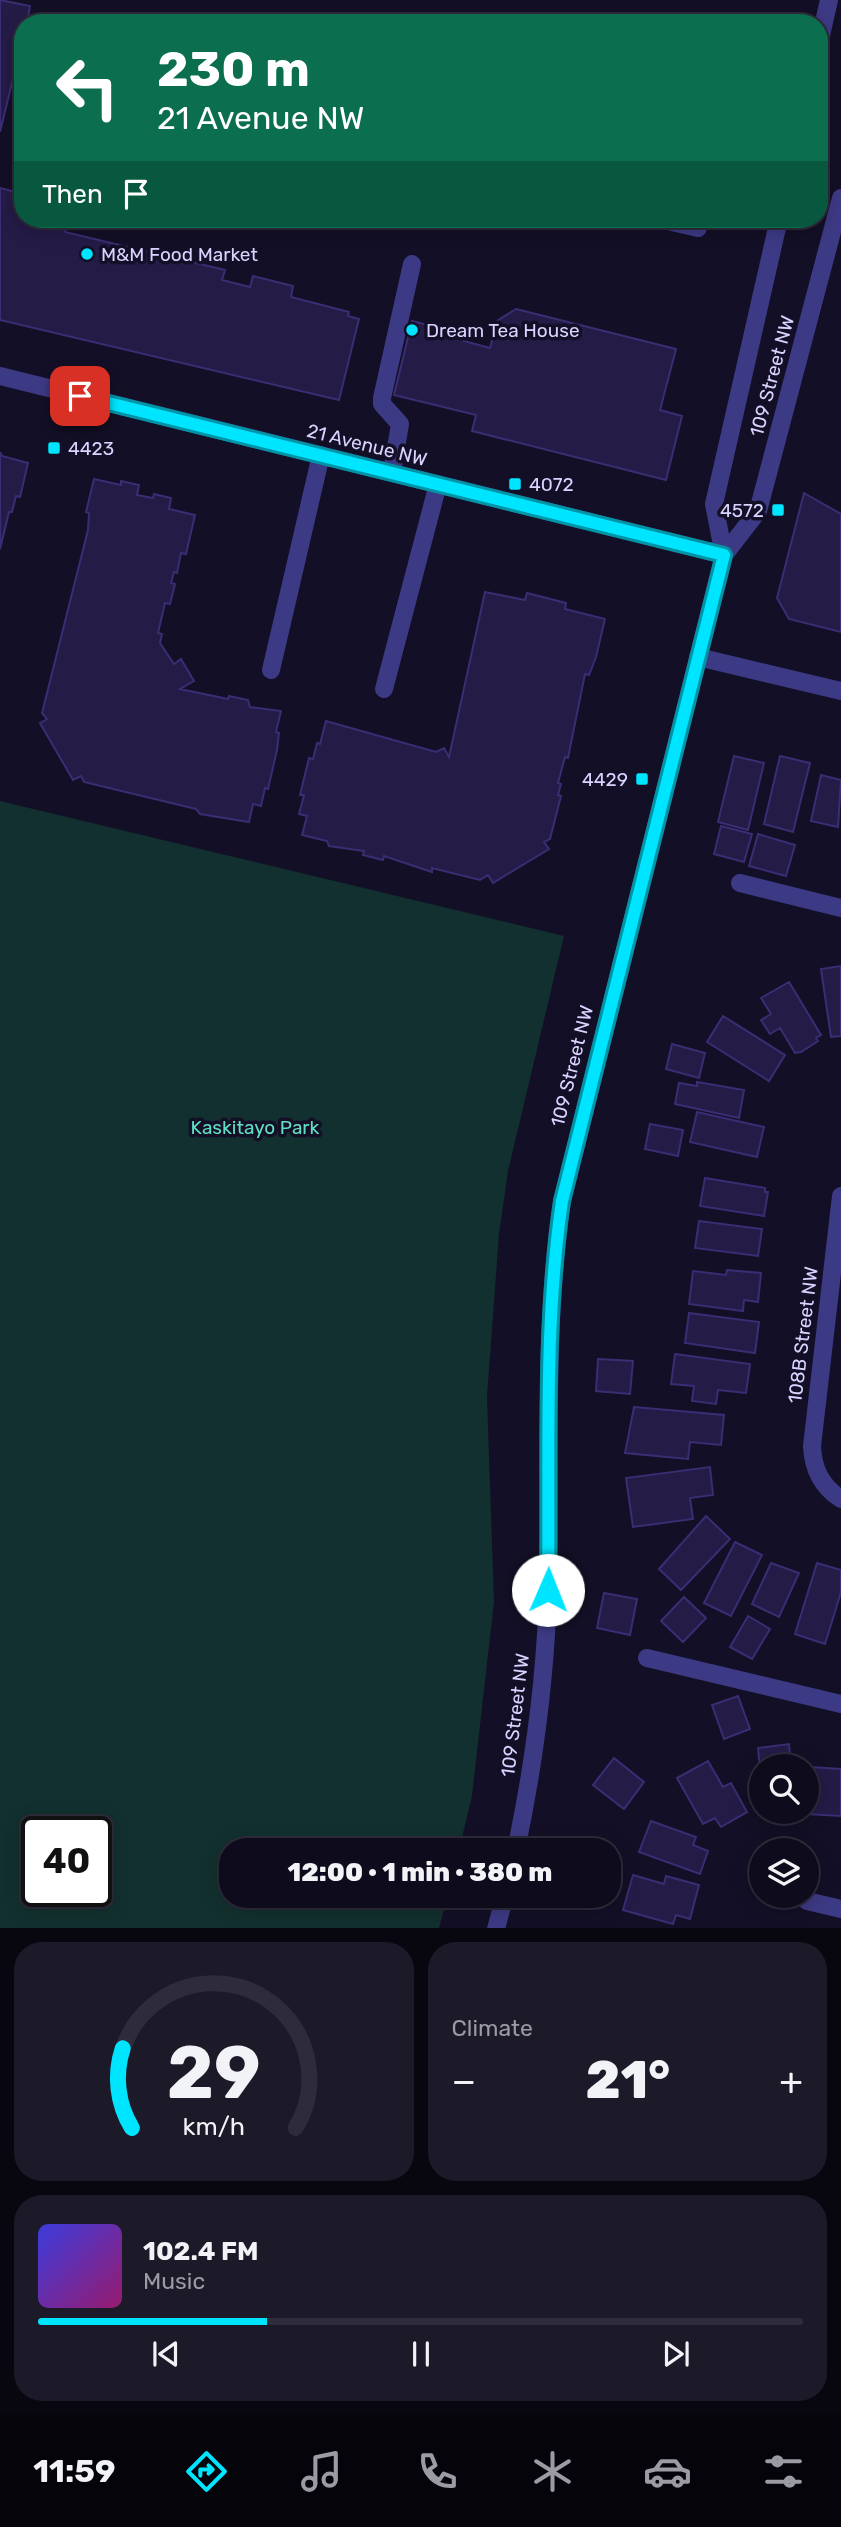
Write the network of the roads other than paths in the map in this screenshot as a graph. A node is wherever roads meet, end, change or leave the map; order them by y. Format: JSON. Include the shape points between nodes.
{"nodes":[{"id":1,"x":841,"y":198,"type":"edge"},
{"id":2,"x":777,"y":228,"type":"edge"},
{"id":3,"x":412,"y":264,"type":"dead end"},
{"id":4,"x":0,"y":376,"type":"edge"},
{"id":5,"x":321,"y":455,"type":"junction"},
{"id":6,"x":391,"y":472,"type":"junction"},
{"id":7,"x":438,"y":484,"type":"junction"},
{"id":8,"x":724,"y":555,"type":"junction"},
{"id":9,"x":698,"y":657,"type":"junction"},
{"id":10,"x":271,"y":670,"type":"dead end"},
{"id":11,"x":384,"y":689,"type":"dead end"},
{"id":12,"x":841,"y":691,"type":"edge"},
{"id":13,"x":740,"y":883,"type":"dead end"},
{"id":14,"x":841,"y":908,"type":"edge"},
{"id":15,"x":841,"y":1196,"type":"edge"},
{"id":16,"x":835,"y":1304,"type":"edge"},
{"id":17,"x":841,"y":1499,"type":"edge"},
{"id":18,"x":647,"y":1658,"type":"dead end"},
{"id":19,"x":841,"y":1704,"type":"edge"},
{"id":20,"x":518,"y":1838,"type":"edge"},
{"id":21,"x":819,"y":1904,"type":"edge"},
{"id":22,"x":501,"y":1908,"type":"edge"},
{"id":23,"x":841,"y":1909,"type":"edge"},
{"id":24,"x":496,"y":1928,"type":"edge"}],
"edges":[{"from":1,"to":8,"type":"street","name":"109 Street NW","via":[[758,511]]},
{"from":2,"to":8,"type":"street","name":"109 Street NW","via":[[714,504]]},
{"from":3,"to":6,"type":"street","via":[[382,398],[401,429]]},
{"from":4,"to":5,"type":"street","name":"21 Avenue NW"},
{"from":5,"to":6,"type":"street","name":"21 Avenue NW"},
{"from":5,"to":10,"type":"street"},
{"from":6,"to":7,"type":"street","name":"21 Avenue NW"},
{"from":7,"to":8,"type":"street","name":"21 Avenue NW"},
{"from":7,"to":11,"type":"street"},
{"from":8,"to":9,"type":"street","name":"109 Street NW"},
{"from":9,"to":12,"type":"street"},
{"from":9,"to":20,"type":"street","name":"109 Street NW","via":[[560,1214],[548,1353],[545,1645],[533,1761]]},
{"from":13,"to":14,"type":"street"},
{"from":15,"to":16,"type":"street","name":"108B Street NW"},
{"from":16,"to":17,"type":"street","name":"108B Street NW","via":[[812,1425],[813,1460],[820,1479]]},
{"from":18,"to":19,"type":"street"},
{"from":21,"to":23,"type":"street"},
{"from":22,"to":24,"type":"street"}]}
